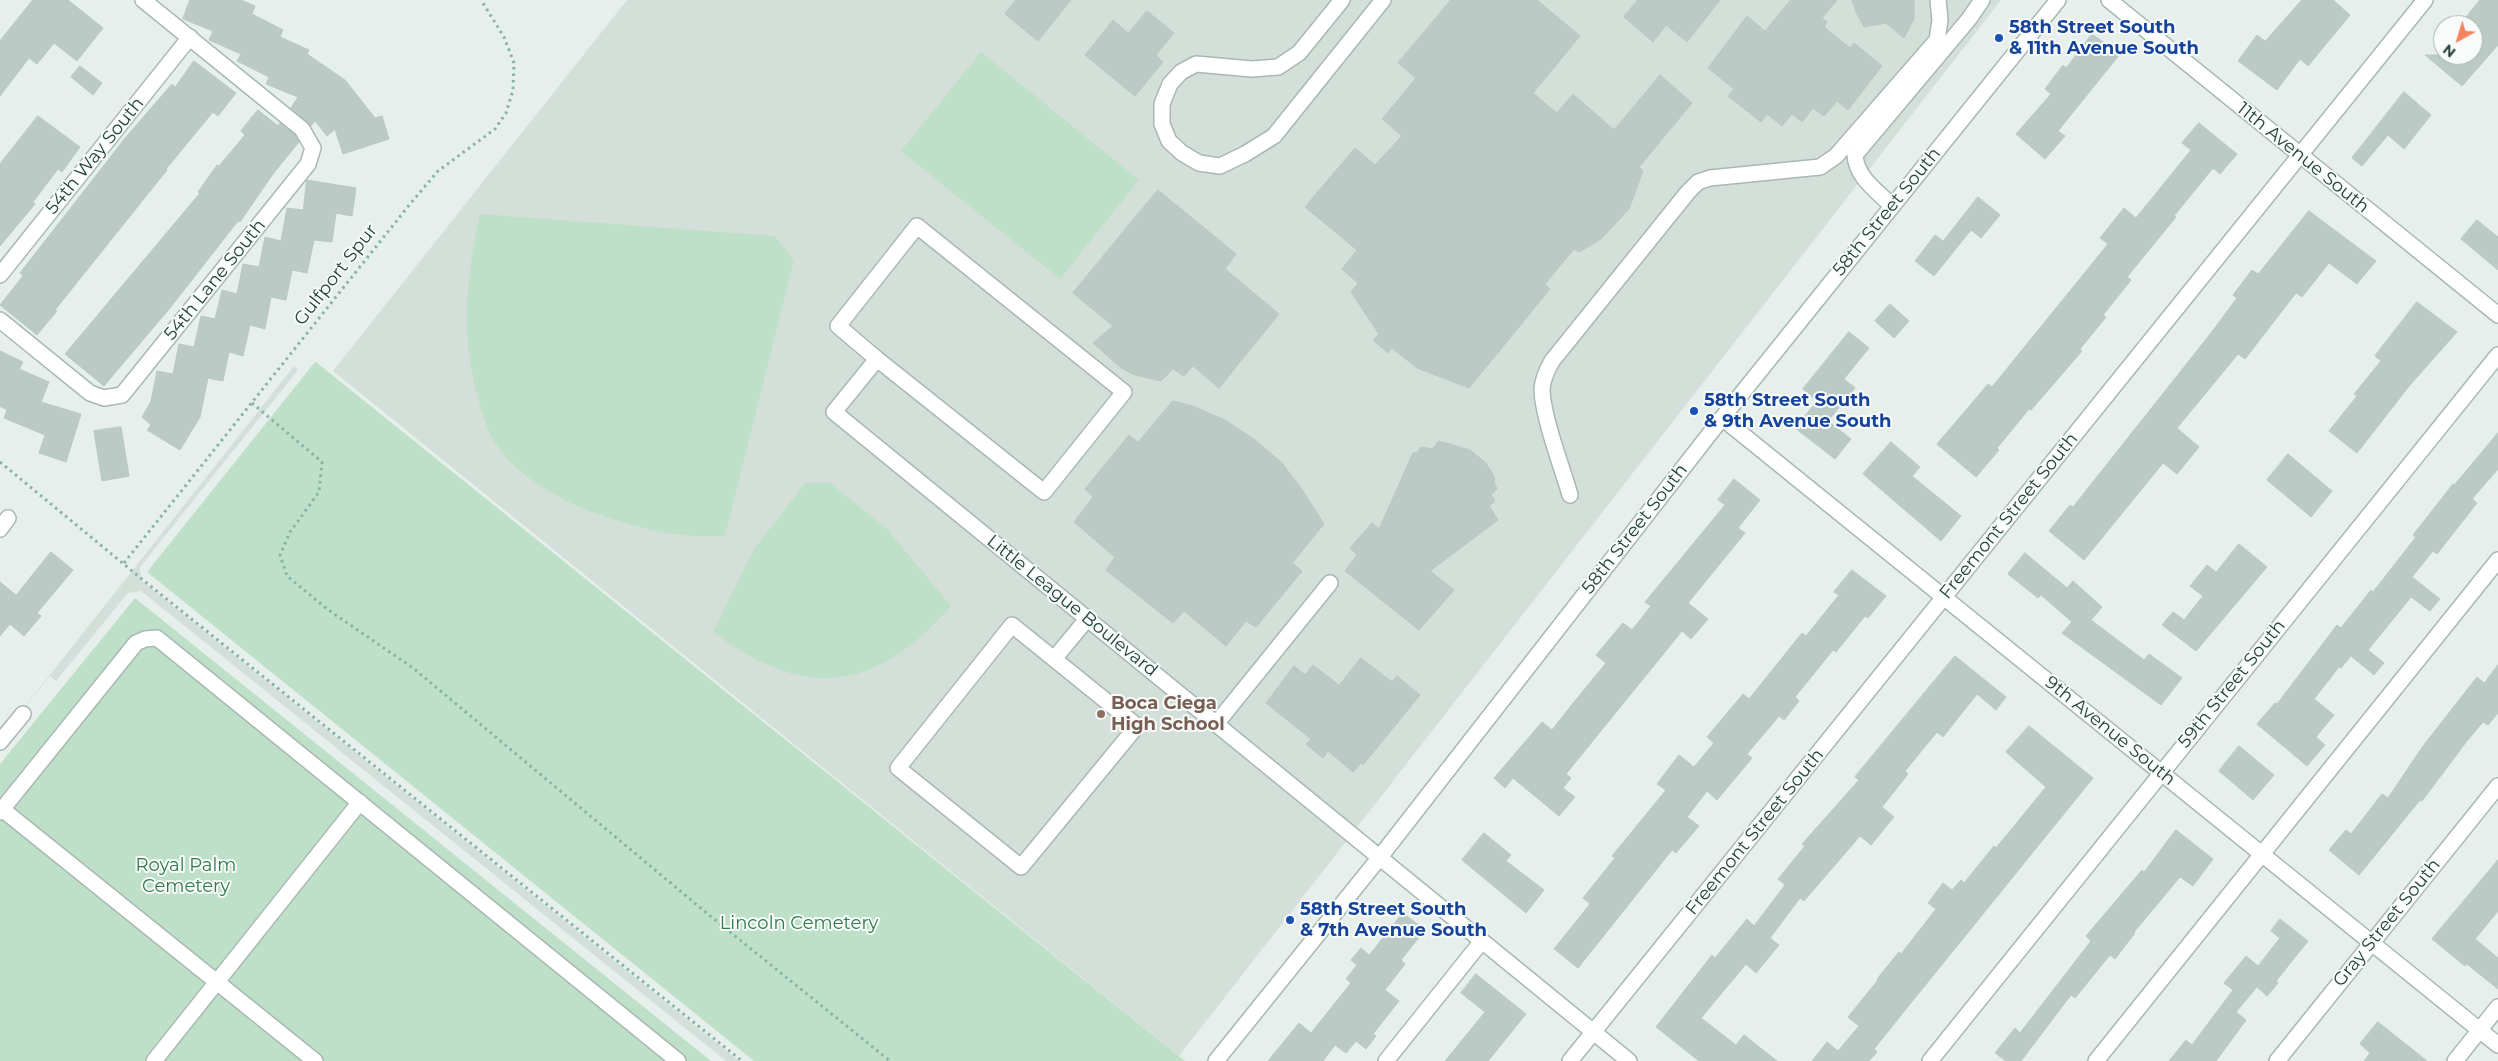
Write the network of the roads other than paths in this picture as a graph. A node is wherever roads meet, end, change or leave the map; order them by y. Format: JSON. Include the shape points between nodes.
{"nodes":[{"id":1,"x":143,"y":0,"type":"edge"},
{"id":2,"x":1342,"y":0,"type":"edge"},
{"id":3,"x":1383,"y":0,"type":"edge"},
{"id":4,"x":1938,"y":0,"type":"edge"},
{"id":5,"x":1982,"y":0,"type":"edge"},
{"id":6,"x":2058,"y":0,"type":"edge"},
{"id":7,"x":2109,"y":0,"type":"edge"},
{"id":8,"x":2425,"y":0,"type":"edge"},
{"id":9,"x":190,"y":37,"type":"junction"},
{"id":10,"x":2300,"y":156,"type":"junction"},
{"id":11,"x":1892,"y":206,"type":"junction"},
{"id":12,"x":0,"y":275,"type":"edge"},
{"id":13,"x":2498,"y":315,"type":"edge"},
{"id":14,"x":0,"y":320,"type":"edge"},
{"id":15,"x":2498,"y":355,"type":"edge"},
{"id":16,"x":877,"y":359,"type":"junction"},
{"id":17,"x":1722,"y":418,"type":"junction"},
{"id":18,"x":1570,"y":495,"type":"dead end"},
{"id":19,"x":2498,"y":560,"type":"edge"},
{"id":20,"x":1330,"y":583,"type":"dead end"},
{"id":21,"x":1944,"y":598,"type":"junction"},
{"id":22,"x":1087,"y":618,"type":"junction"},
{"id":23,"x":1054,"y":659,"type":"junction"},
{"id":24,"x":22,"y":714,"type":"dead end"},
{"id":25,"x":1216,"y":724,"type":"junction"},
{"id":26,"x":0,"y":742,"type":"edge"},
{"id":27,"x":2161,"y":772,"type":"junction"},
{"id":28,"x":2498,"y":786,"type":"edge"},
{"id":29,"x":360,"y":802,"type":"junction"},
{"id":30,"x":1,"y":810,"type":"edge"},
{"id":31,"x":2262,"y":854,"type":"junction"},
{"id":32,"x":1380,"y":857,"type":"junction"},
{"id":33,"x":1482,"y":941,"type":"junction"},
{"id":34,"x":2371,"y":944,"type":"junction"},
{"id":35,"x":217,"y":982,"type":"junction"},
{"id":36,"x":2498,"y":1007,"type":"edge"},
{"id":37,"x":2480,"y":1030,"type":"junction"},
{"id":38,"x":1593,"y":1032,"type":"junction"},
{"id":39,"x":2498,"y":1045,"type":"edge"},
{"id":40,"x":154,"y":1061,"type":"edge"},
{"id":41,"x":315,"y":1061,"type":"edge"},
{"id":42,"x":678,"y":1061,"type":"edge"},
{"id":43,"x":1216,"y":1061,"type":"edge"},
{"id":44,"x":1386,"y":1061,"type":"edge"},
{"id":45,"x":1570,"y":1061,"type":"edge"},
{"id":46,"x":1629,"y":1061,"type":"edge"},
{"id":47,"x":1930,"y":1061,"type":"edge"},
{"id":48,"x":2096,"y":1061,"type":"edge"},
{"id":49,"x":2277,"y":1061,"type":"edge"},
{"id":50,"x":2455,"y":1061,"type":"edge"}],
"edges":[{"from":1,"to":9,"type":"street"},
{"from":2,"to":3,"type":"street","via":[[1299,53],[1278,66],[1252,69],[1196,64],[1181,72],[1170,84],[1162,104],[1162,124],[1169,141],[1199,163],[1220,166],[1274,136]]},
{"from":4,"to":18,"type":"street","via":[[1937,40],[1836,156],[1820,166],[1698,182],[1552,361],[1542,389],[1544,404]]},
{"from":5,"to":11,"type":"street","via":[[1970,20],[1855,155],[1861,175]]},
{"from":6,"to":11,"type":"street","name":"58th Street South"},
{"from":7,"to":10,"type":"street","name":"11th Avenue South"},
{"from":8,"to":10,"type":"street","name":"Freemont Street South"},
{"from":9,"to":12,"type":"street","name":"54th Way South"},
{"from":9,"to":14,"type":"street","name":"54th Lane South","via":[[302,129],[313,148],[308,164],[122,395],[104,398],[90,393]]},
{"from":10,"to":13,"type":"street","name":"11th Avenue South"},
{"from":10,"to":21,"type":"street","name":"Freemont Street South"},
{"from":11,"to":17,"type":"street","name":"58th Street South"},
{"from":15,"to":27,"type":"street","name":"59th Street South"},
{"from":16,"to":16,"type":"street","via":[[838,326],[917,226],[1124,392],[1044,492]]},
{"from":16,"to":22,"type":"street","name":"Little League Boulevard","via":[[834,412]]},
{"from":17,"to":21,"type":"street","name":"9th Avenue South"},
{"from":17,"to":32,"type":"street","name":"58th Street South"},
{"from":19,"to":31,"type":"street"},
{"from":20,"to":25,"type":"street"},
{"from":21,"to":27,"type":"street","name":"9th Avenue South"},
{"from":21,"to":38,"type":"street","name":"Freemont Street South"},
{"from":22,"to":23,"type":"street"},
{"from":22,"to":25,"type":"street","name":"Little League Boulevard"},
{"from":23,"to":23,"type":"street","via":[[1012,625],[898,768],[1021,867],[1137,726]]},
{"from":24,"to":26,"type":"street"},
{"from":25,"to":32,"type":"street","name":"Little League Boulevard"},
{"from":27,"to":31,"type":"street","name":"9th Avenue South"},
{"from":27,"to":47,"type":"street","name":"59th Street South"},
{"from":28,"to":34,"type":"street","name":"Gray Street South"},
{"from":29,"to":30,"type":"street","via":[[157,638],[136,643]]},
{"from":29,"to":35,"type":"street"},
{"from":29,"to":42,"type":"street"},
{"from":30,"to":35,"type":"street"},
{"from":31,"to":34,"type":"street","name":"9th Avenue South"},
{"from":31,"to":48,"type":"street"},
{"from":32,"to":33,"type":"street","name":"Little League Boulevard"},
{"from":32,"to":43,"type":"street","name":"58th Street South"},
{"from":33,"to":38,"type":"street","name":"Little League Boulevard"},
{"from":33,"to":44,"type":"street"},
{"from":34,"to":37,"type":"street","name":"9th Avenue South"},
{"from":34,"to":49,"type":"street","name":"Gray Street South"},
{"from":35,"to":40,"type":"street"},
{"from":35,"to":41,"type":"street"},
{"from":36,"to":37,"type":"street"},
{"from":37,"to":39,"type":"street","name":"9th Avenue South"},
{"from":37,"to":50,"type":"street"},
{"from":38,"to":45,"type":"street","name":"Freemont Street South"},
{"from":38,"to":46,"type":"street","name":"Little League Boulevard"}]}
